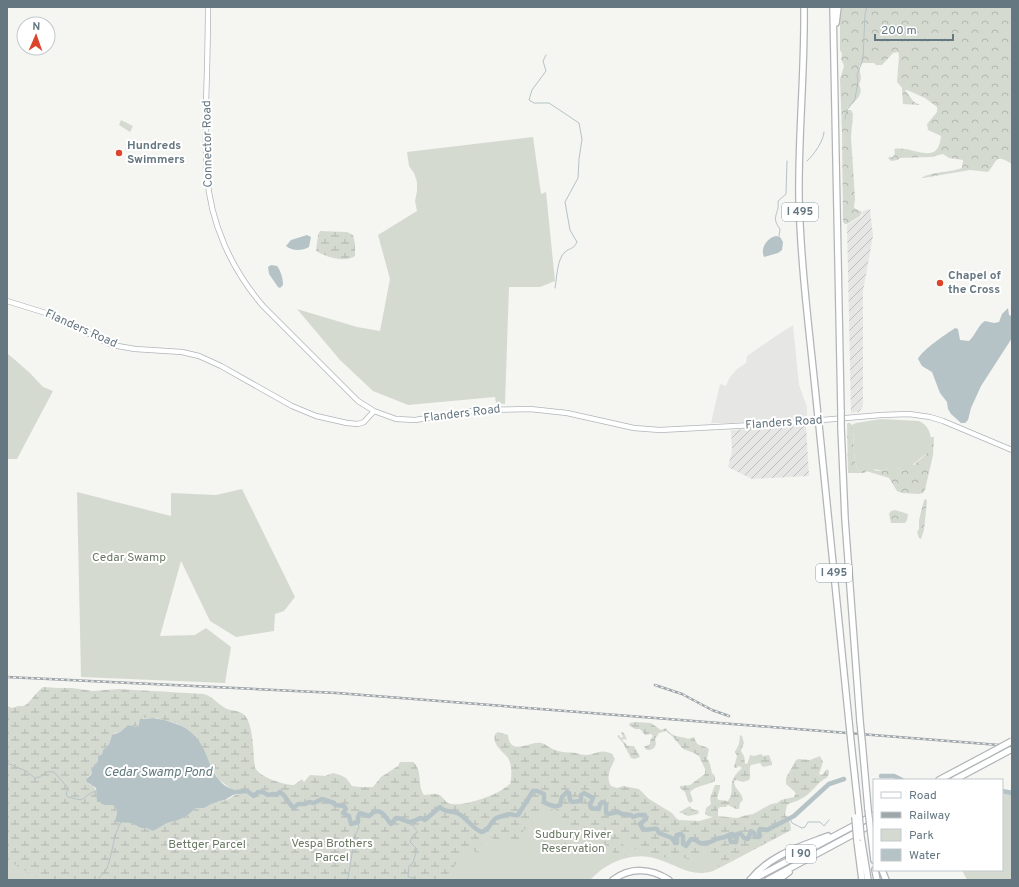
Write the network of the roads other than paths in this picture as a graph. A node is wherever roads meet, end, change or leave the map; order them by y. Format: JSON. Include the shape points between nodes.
{"nodes":[{"id":1,"x":208,"y":7,"type":"edge"},
{"id":2,"x":801,"y":7,"type":"edge"},
{"id":3,"x":804,"y":7,"type":"edge"},
{"id":4,"x":833,"y":7,"type":"edge"},
{"id":5,"x":838,"y":7,"type":"edge"},
{"id":6,"x":804,"y":38,"type":"junction"},
{"id":7,"x":834,"y":61,"type":"junction"},
{"id":8,"x":7,"y":301,"type":"edge"},
{"id":9,"x":374,"y":412,"type":"junction"},
{"id":10,"x":1012,"y":450,"type":"edge"},
{"id":11,"x":1012,"y":740,"type":"edge"},
{"id":12,"x":1012,"y":749,"type":"edge"},
{"id":13,"x":941,"y":779,"type":"edge"},
{"id":14,"x":956,"y":779,"type":"edge"},
{"id":15,"x":873,"y":816,"type":"edge"},
{"id":16,"x":873,"y":824,"type":"edge"},
{"id":17,"x":849,"y":828,"type":"junction"},
{"id":18,"x":873,"y":834,"type":"edge"},
{"id":19,"x":859,"y":839,"type":"junction"},
{"id":20,"x":805,"y":860,"type":"junction"},
{"id":21,"x":613,"y":880,"type":"edge"},
{"id":22,"x":619,"y":880,"type":"edge"},
{"id":23,"x":663,"y":880,"type":"edge"},
{"id":24,"x":669,"y":880,"type":"edge"},
{"id":25,"x":751,"y":880,"type":"edge"},
{"id":26,"x":768,"y":880,"type":"edge"},
{"id":27,"x":778,"y":880,"type":"edge"},
{"id":28,"x":862,"y":880,"type":"edge"},
{"id":29,"x":868,"y":880,"type":"edge"}],
"edges":[{"from":1,"to":9,"type":"main road","name":"Connector Road","via":[[207,175],[219,232],[238,271],[263,306],[358,401]]},
{"from":2,"to":6,"type":"highway"},
{"from":3,"to":6,"type":"highway","number":"I 495"},
{"from":4,"to":7,"type":"highway","number":"I 495"},
{"from":5,"to":7,"type":"highway"},
{"from":6,"to":19,"type":"highway","number":"I 495","bridge":true,"via":[[799,160],[802,253]]},
{"from":7,"to":18,"type":"highway","number":"I 495","bridge":true,"via":[[845,519],[860,721],[868,809]]},
{"from":8,"to":9,"type":"main road","name":"Flanders Road","via":[[49,314],[112,345],[199,356],[222,366],[292,406],[316,416],[358,424]]},
{"from":9,"to":10,"type":"main road","name":"Flanders Road","via":[[396,419],[415,420],[478,410],[530,409],[567,413],[634,428],[660,430],[909,414],[939,420]]},
{"from":11,"to":13,"type":"highway","bridge":true},
{"from":12,"to":14,"type":"highway"},
{"from":15,"to":17,"type":"highway","number":"I 90"},
{"from":16,"to":20,"type":"highway","number":"I 90"},
{"from":17,"to":25,"type":"highway","number":"I 90"},
{"from":17,"to":25,"type":"highway","via":[[767,862]]},
{"from":19,"to":28,"type":"highway"},
{"from":19,"to":29,"type":"highway","number":"I 495"},
{"from":20,"to":26,"type":"highway","number":"I 90"},
{"from":20,"to":27,"type":"highway"},
{"from":21,"to":24,"type":"highway","via":[[641,870]]},
{"from":22,"to":23,"type":"highway","via":[[629,875],[642,874]]}]}
